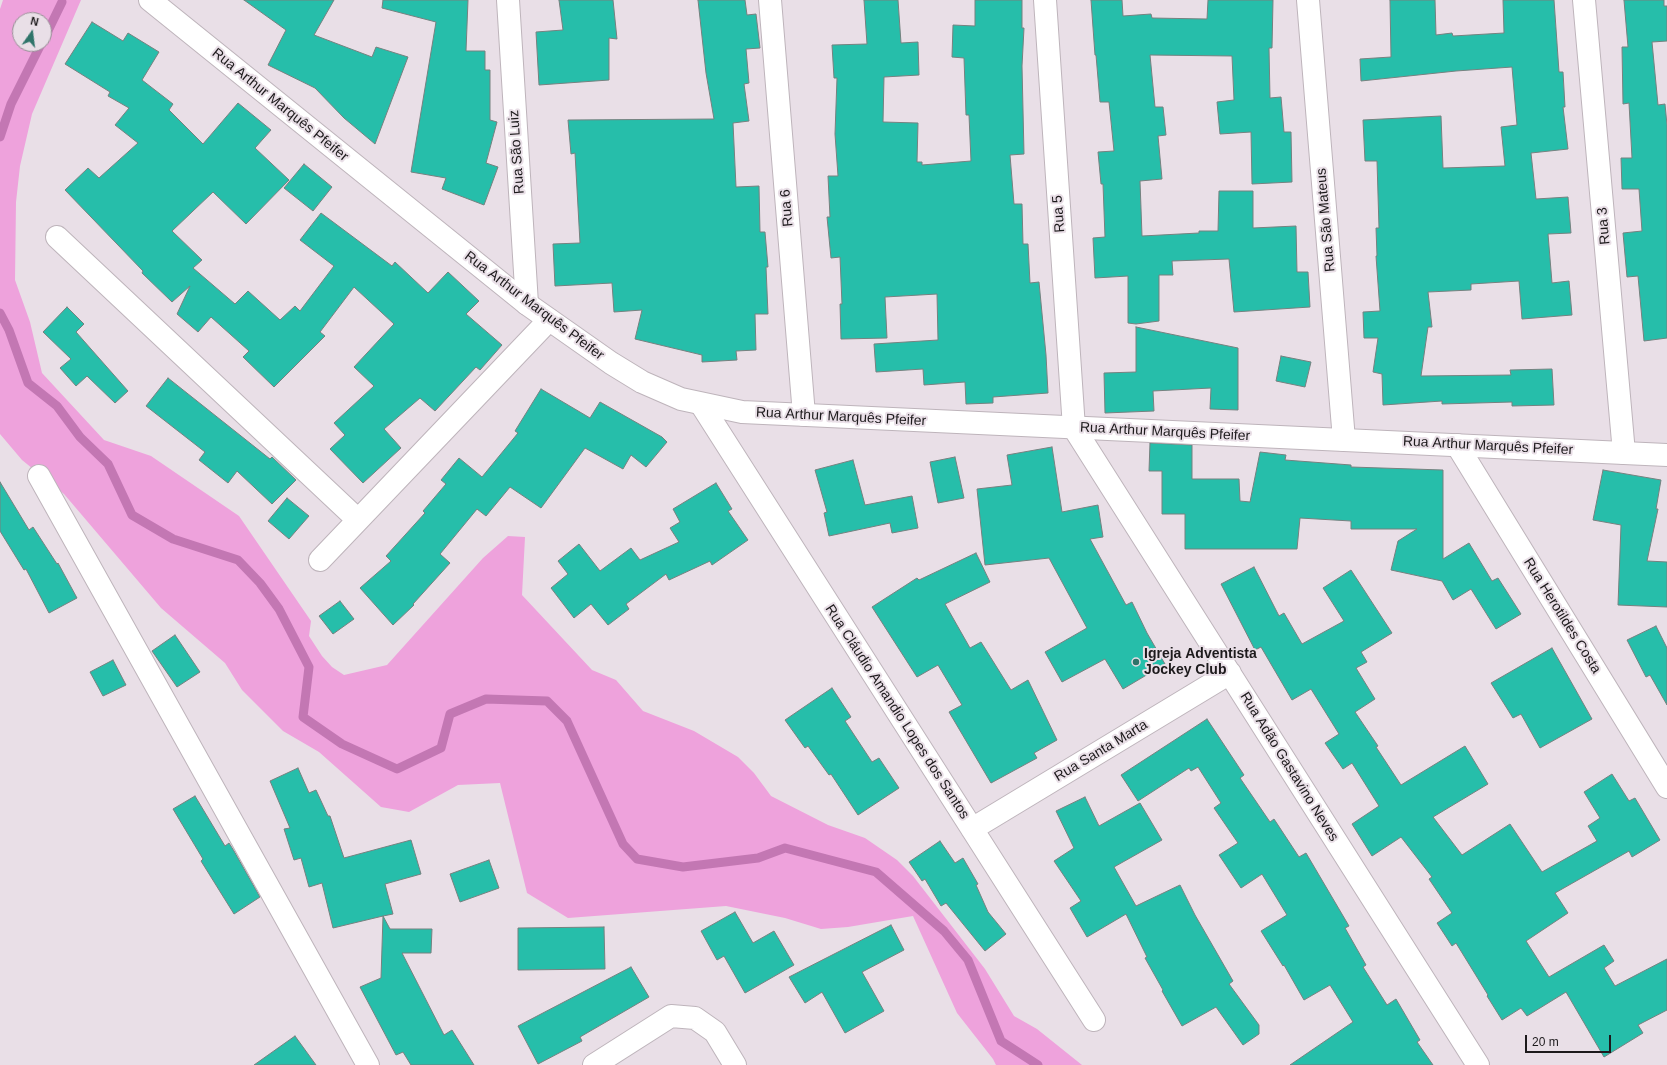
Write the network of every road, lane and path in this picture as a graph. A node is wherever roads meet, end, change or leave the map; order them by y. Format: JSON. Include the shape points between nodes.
{"nodes":[{"id":1,"x":150,"y":0,"type":"edge"},
{"id":2,"x":508,"y":0,"type":"edge"},
{"id":3,"x":770,"y":0,"type":"edge"},
{"id":4,"x":1044,"y":0,"type":"edge"},
{"id":5,"x":1308,"y":0,"type":"edge"},
{"id":6,"x":1584,"y":0,"type":"edge"},
{"id":7,"x":57,"y":237,"type":"dead end"},
{"id":8,"x":527,"y":304,"type":"junction"},
{"id":9,"x":548,"y":320,"type":"junction"},
{"id":10,"x":701,"y":404,"type":"junction"},
{"id":11,"x":804,"y":415,"type":"junction"},
{"id":12,"x":1074,"y":428,"type":"junction"},
{"id":13,"x":1344,"y":440,"type":"junction"},
{"id":14,"x":1456,"y":445,"type":"junction"},
{"id":15,"x":1624,"y":453,"type":"junction"},
{"id":16,"x":1667,"y":455,"type":"edge"},
{"id":17,"x":39,"y":476,"type":"dead end"},
{"id":18,"x":358,"y":520,"type":"junction"},
{"id":19,"x":320,"y":560,"type":"dead end"},
{"id":20,"x":1230,"y":673,"type":"junction"},
{"id":21,"x":1667,"y":787,"type":"edge"},
{"id":22,"x":972,"y":829,"type":"junction"},
{"id":23,"x":1094,"y":1020,"type":"dead end"},
{"id":24,"x":368,"y":1065,"type":"edge"},
{"id":25,"x":594,"y":1065,"type":"edge"},
{"id":26,"x":735,"y":1065,"type":"edge"},
{"id":27,"x":1478,"y":1065,"type":"edge"}],
"edges":[{"from":1,"to":8,"type":"street","name":"Rua Arthur Marquês Pfeifer"},
{"from":2,"to":8,"type":"street","name":"Rua São Luiz"},
{"from":3,"to":11,"type":"street","name":"Rua 6"},
{"from":4,"to":12,"type":"street","name":"Rua 5"},
{"from":5,"to":13,"type":"street","name":"Rua São Mateus"},
{"from":6,"to":15,"type":"street","name":"Rua 3"},
{"from":7,"to":18,"type":"street"},
{"from":8,"to":9,"type":"street","name":"Rua Arthur Marquês Pfeifer"},
{"from":9,"to":10,"type":"street","name":"Rua Arthur Marquês Pfeifer","via":[[642,382],[681,399]]},
{"from":9,"to":18,"type":"street"},
{"from":10,"to":11,"type":"street","name":"Rua Arthur Marquês Pfeifer","via":[[742,412]]},
{"from":10,"to":22,"type":"street","name":"Rua Cláudio Amandio Lopes dos Santos"},
{"from":11,"to":12,"type":"street","name":"Rua Arthur Marquês Pfeifer"},
{"from":12,"to":13,"type":"street","name":"Rua Arthur Marquês Pfeifer"},
{"from":12,"to":20,"type":"street","name":"Rua Adão Gastavino Neves"},
{"from":13,"to":14,"type":"street","name":"Rua Arthur Marquês Pfeifer"},
{"from":14,"to":15,"type":"street","name":"Rua Arthur Marquês Pfeifer"},
{"from":14,"to":21,"type":"street","name":"Rua Herotildes Costa"},
{"from":15,"to":16,"type":"street","name":"Rua Arthur Marquês Pfeifer"},
{"from":17,"to":24,"type":"street"},
{"from":18,"to":19,"type":"street"},
{"from":20,"to":22,"type":"street","name":"Rua Santa Marta"},
{"from":20,"to":27,"type":"street","name":"Rua Adão Gastavino Neves"},
{"from":22,"to":23,"type":"street","name":"Rua Cláudio Amandio Lopes dos Santos"},
{"from":25,"to":26,"type":"street","via":[[671,1016],[695,1018],[715,1032]]}]}
